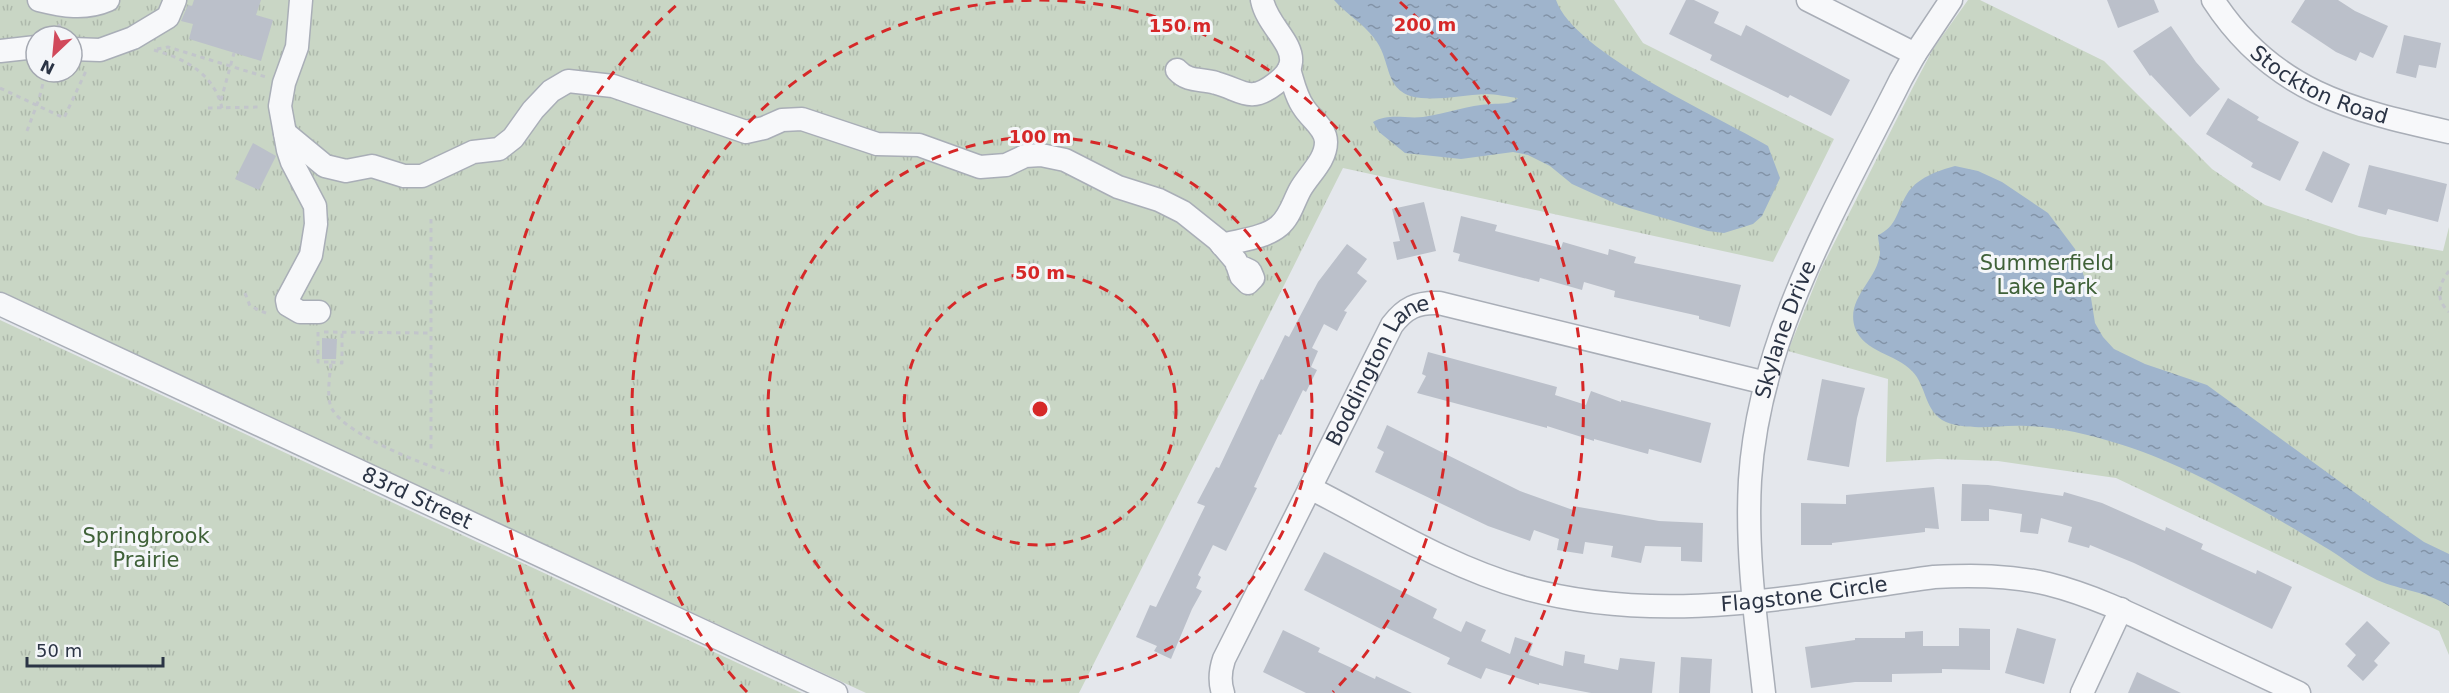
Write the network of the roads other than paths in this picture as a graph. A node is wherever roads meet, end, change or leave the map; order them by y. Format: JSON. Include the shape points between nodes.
{"nodes":[{"id":1,"x":39,"y":0,"type":"edge"},
{"id":2,"x":108,"y":0,"type":"edge"},
{"id":3,"x":175,"y":0,"type":"edge"},
{"id":4,"x":301,"y":0,"type":"edge"},
{"id":5,"x":1262,"y":0,"type":"edge"},
{"id":6,"x":1808,"y":0,"type":"edge"},
{"id":7,"x":1951,"y":0,"type":"edge"},
{"id":8,"x":2213,"y":0,"type":"edge"},
{"id":9,"x":24,"y":48,"type":"edge"},
{"id":10,"x":84,"y":49,"type":"edge"},
{"id":11,"x":0,"y":51,"type":"edge"},
{"id":12,"x":1915,"y":54,"type":"junction"},
{"id":13,"x":1289,"y":69,"type":"junction"},
{"id":14,"x":1177,"y":70,"type":"dead end"},
{"id":15,"x":2449,"y":132,"type":"edge"},
{"id":16,"x":285,"y":133,"type":"junction"},
{"id":17,"x":1222,"y":244,"type":"junction"},
{"id":18,"x":1237,"y":265,"type":"dead end"},
{"id":19,"x":0,"y":304,"type":"edge"},
{"id":20,"x":319,"y":312,"type":"road end"},
{"id":21,"x":1766,"y":382,"type":"junction"},
{"id":22,"x":1310,"y":488,"type":"junction"},
{"id":23,"x":1754,"y":601,"type":"junction"},
{"id":24,"x":2121,"y":609,"type":"junction"},
{"id":25,"x":836,"y":693,"type":"edge"},
{"id":26,"x":1223,"y":693,"type":"edge"},
{"id":27,"x":1764,"y":693,"type":"edge"},
{"id":28,"x":2082,"y":693,"type":"edge"},
{"id":29,"x":2299,"y":693,"type":"edge"}],
"edges":[{"from":1,"to":2,"type":"street","via":[[76,7]]},
{"from":3,"to":10,"type":"street","via":[[168,17],[133,38],[100,50]]},
{"from":4,"to":16,"type":"street","via":[[297,47],[280,106]]},
{"from":5,"to":13,"type":"street","via":[[1272,26],[1289,48]]},
{"from":6,"to":12,"type":"street"},
{"from":7,"to":12,"type":"street","name":"Skylane Drive"},
{"from":8,"to":15,"type":"street","name":"Stockton Road","via":[[2257,52],[2317,94],[2369,113]]},
{"from":9,"to":11,"type":"street"},
{"from":12,"to":21,"type":"street","name":"Skylane Drive","via":[[1799,287]]},
{"from":13,"to":14,"type":"street","via":[[1265,92],[1251,95],[1188,79]]},
{"from":13,"to":17,"type":"street","via":[[1304,108],[1326,141],[1322,157],[1279,227]]},
{"from":16,"to":17,"type":"street","via":[[325,166],[346,171],[372,166],[404,176],[422,176],[473,152],[499,149],[513,138],[551,91],[568,81],[612,86],[746,132],[782,120],[802,119],[877,144],[919,145],[980,167],[1006,165],[1025,156],[1065,160],[1118,188],[1160,200],[1183,212]]},
{"from":16,"to":20,"type":"street","via":[[292,162],[315,206],[316,224],[312,255],[288,304],[300,312]]},
{"from":17,"to":18,"type":"street"},
{"from":19,"to":25,"type":"street","name":"83rd Street"},
{"from":21,"to":22,"type":"street","name":"Boddington Lane","via":[[1439,303],[1414,305],[1392,325]]},
{"from":21,"to":23,"type":"street","name":"Skylane Drive","via":[[1750,479]]},
{"from":22,"to":23,"type":"street","name":"Flagstone Circle","via":[[1478,572],[1568,599],[1661,608]]},
{"from":22,"to":26,"type":"street","name":"Boddington Lane","via":[[1224,659],[1220,670]]},
{"from":23,"to":24,"type":"street","name":"Flagstone Circle","via":[[1974,575],[2046,584]]},
{"from":23,"to":27,"type":"street","name":"Skylane Drive"},
{"from":24,"to":28,"type":"street"},
{"from":24,"to":29,"type":"street","name":"Flagstone Circle"}]}
